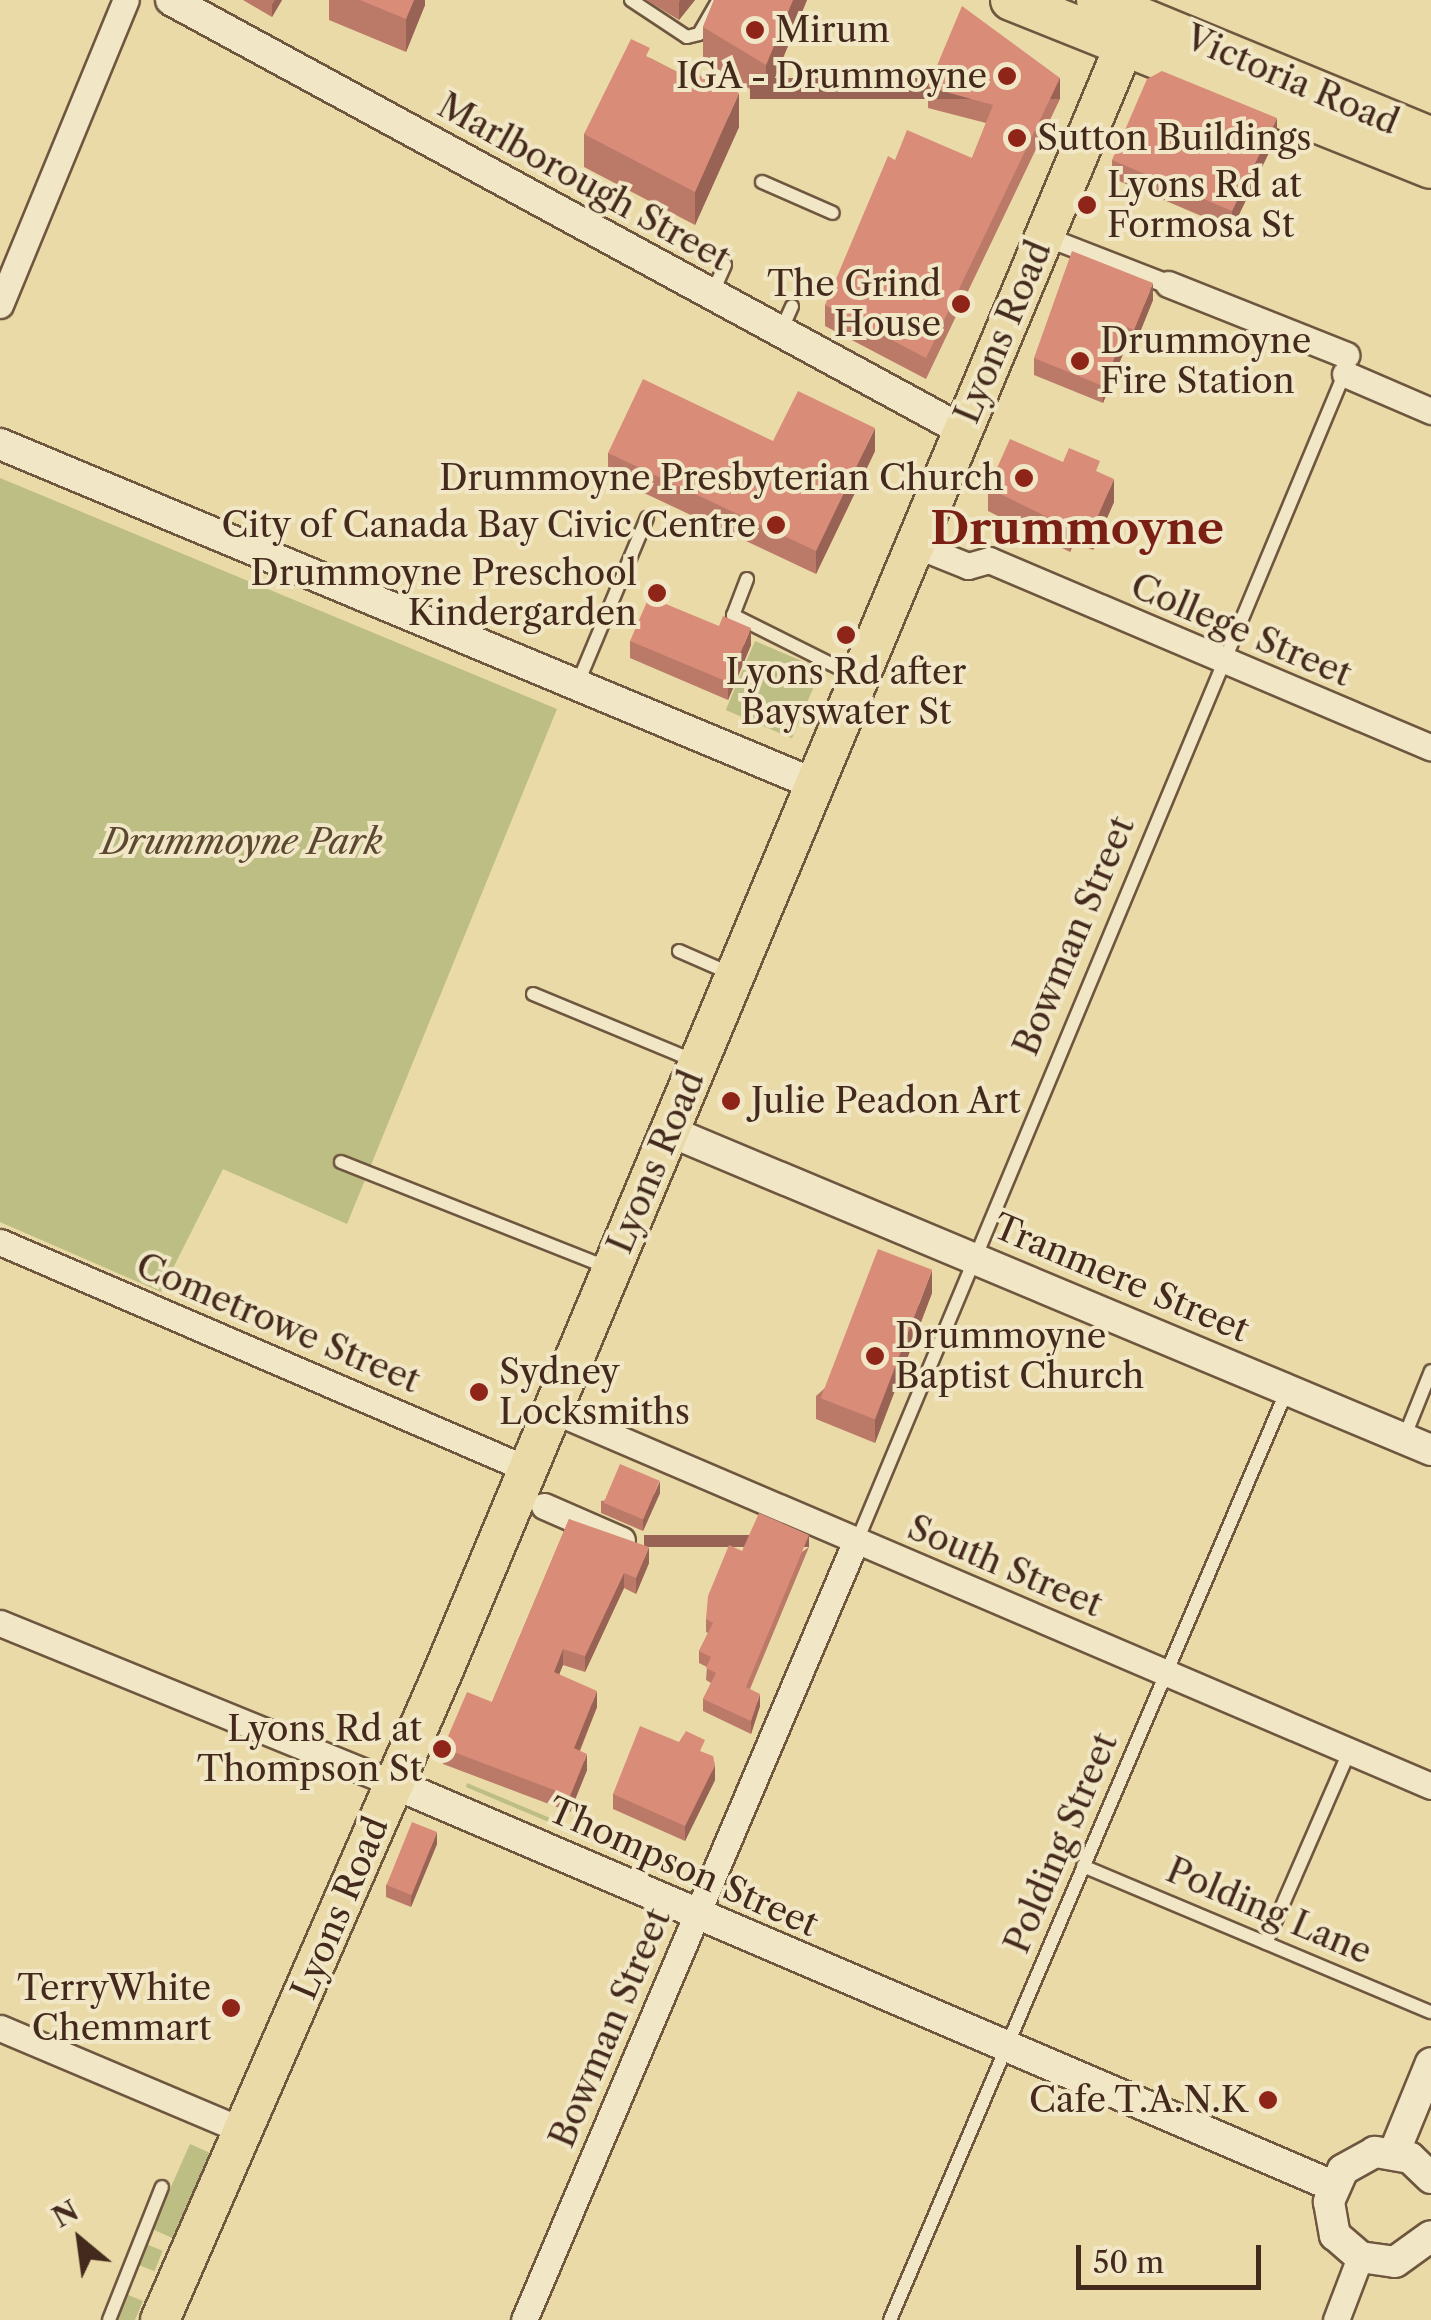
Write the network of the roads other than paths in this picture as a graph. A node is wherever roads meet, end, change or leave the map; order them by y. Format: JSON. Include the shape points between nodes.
{"nodes":[{"id":1,"x":126,"y":0,"type":"edge"},
{"id":2,"x":171,"y":0,"type":"edge"},
{"id":3,"x":631,"y":0,"type":"edge"},
{"id":4,"x":1011,"y":0,"type":"edge"},
{"id":5,"x":1097,"y":0,"type":"edge"},
{"id":6,"x":717,"y":2,"type":"edge"},
{"id":7,"x":1135,"y":20,"type":"edge"},
{"id":8,"x":1431,"y":138,"type":"edge"},
{"id":9,"x":1431,"y":168,"type":"edge"},
{"id":10,"x":762,"y":182,"type":"dead end"},
{"id":11,"x":833,"y":212,"type":"dead end"},
{"id":12,"x":1044,"y":236,"type":"junction"},
{"id":13,"x":725,"y":266,"type":"dead end"},
{"id":14,"x":1168,"y":284,"type":"joint"},
{"id":15,"x":712,"y":294,"type":"junction"},
{"id":16,"x":0,"y":305,"type":"edge"},
{"id":17,"x":1345,"y":365,"type":"junction"},
{"id":18,"x":1431,"y":411,"type":"edge"},
{"id":19,"x":962,"y":430,"type":"junction"},
{"id":20,"x":0,"y":444,"type":"edge"},
{"id":21,"x":647,"y":518,"type":"dead end"},
{"id":22,"x":913,"y":544,"type":"junction"},
{"id":23,"x":747,"y":579,"type":"dead end"},
{"id":24,"x":1227,"y":664,"type":"junction"},
{"id":25,"x":857,"y":677,"type":"junction"},
{"id":26,"x":577,"y":685,"type":"junction"},
{"id":27,"x":1431,"y":748,"type":"edge"},
{"id":28,"x":812,"y":783,"type":"junction"},
{"id":29,"x":679,"y":951,"type":"dead end"},
{"id":30,"x":734,"y":975,"type":"junction"},
{"id":31,"x":533,"y":994,"type":"dead end"},
{"id":32,"x":698,"y":1062,"type":"junction"},
{"id":33,"x":669,"y":1131,"type":"junction"},
{"id":34,"x":341,"y":1162,"type":"dead end"},
{"id":35,"x":0,"y":1242,"type":"edge"},
{"id":36,"x":976,"y":1257,"type":"junction"},
{"id":37,"x":611,"y":1269,"type":"junction"},
{"id":38,"x":1431,"y":1372,"type":"edge"},
{"id":39,"x":1287,"y":1390,"type":"junction"},
{"id":40,"x":552,"y":1410,"type":"junction"},
{"id":41,"x":1417,"y":1444,"type":"edge"},
{"id":42,"x":528,"y":1469,"type":"junction"},
{"id":43,"x":544,"y":1506,"type":"dead end"},
{"id":44,"x":856,"y":1542,"type":"junction"},
{"id":45,"x":639,"y":1547,"type":"edge"},
{"id":46,"x":0,"y":1623,"type":"edge"},
{"id":47,"x":1168,"y":1674,"type":"junction"},
{"id":48,"x":1349,"y":1752,"type":"junction"},
{"id":49,"x":393,"y":1783,"type":"junction"},
{"id":50,"x":1431,"y":1786,"type":"edge"},
{"id":51,"x":1083,"y":1866,"type":"junction"},
{"id":52,"x":696,"y":1914,"type":"junction"},
{"id":53,"x":1266,"y":1943,"type":"junction"},
{"id":54,"x":1431,"y":2012,"type":"edge"},
{"id":55,"x":0,"y":2028,"type":"edge"},
{"id":56,"x":1008,"y":2049,"type":"junction"},
{"id":57,"x":1431,"y":2063,"type":"edge"},
{"id":58,"x":244,"y":2131,"type":"junction"},
{"id":59,"x":1394,"y":2153,"type":"junction"},
{"id":60,"x":1431,"y":2178,"type":"edge"},
{"id":61,"x":1333,"y":2186,"type":"junction"},
{"id":62,"x":162,"y":2187,"type":"dead end"},
{"id":63,"x":1431,"y":2236,"type":"edge"},
{"id":64,"x":1356,"y":2268,"type":"junction"},
{"id":65,"x":109,"y":2320,"type":"edge"},
{"id":66,"x":160,"y":2320,"type":"edge"},
{"id":67,"x":524,"y":2320,"type":"edge"},
{"id":68,"x":890,"y":2320,"type":"edge"},
{"id":69,"x":1336,"y":2320,"type":"edge"}],
"edges":[{"from":1,"to":16,"type":"street"},
{"from":2,"to":15,"type":"street","name":"Marlborough Street"},
{"from":3,"to":6,"type":"lane","via":[[687,36],[699,34]]},
{"from":4,"to":7,"type":"highway","name":"Victoria Road"},
{"from":5,"to":7,"type":"highway","name":"Victoria Road"},
{"from":7,"to":8,"type":"highway","name":"Victoria Road"},
{"from":7,"to":9,"type":"highway","name":"Victoria Road"},
{"from":7,"to":12,"type":"main road","name":"Lyons Road"},
{"from":10,"to":11,"type":"lane"},
{"from":12,"to":14,"type":"street"},
{"from":12,"to":19,"type":"main road","name":"Lyons Road"},
{"from":13,"to":15,"type":"lane"},
{"from":14,"to":17,"type":"street"},
{"from":15,"to":19,"type":"street","name":"Marlborough Street","via":[[787,319]]},
{"from":17,"to":18,"type":"street"},
{"from":17,"to":24,"type":"lane","name":"Bowman Street"},
{"from":19,"to":22,"type":"main road","name":"Lyons Road"},
{"from":20,"to":26,"type":"street"},
{"from":21,"to":26,"type":"lane"},
{"from":22,"to":24,"type":"street","name":"College Street","via":[[968,566],[989,560]]},
{"from":22,"to":25,"type":"main road","name":"Lyons Road"},
{"from":23,"to":25,"type":"lane","via":[[733,614]]},
{"from":24,"to":27,"type":"street","name":"College Street"},
{"from":24,"to":36,"type":"lane","name":"Bowman Street"},
{"from":25,"to":28,"type":"main road","name":"Lyons Road"},
{"from":26,"to":28,"type":"street"},
{"from":28,"to":30,"type":"main road","name":"Lyons Road"},
{"from":29,"to":30,"type":"lane"},
{"from":30,"to":32,"type":"main road","name":"Lyons Road"},
{"from":31,"to":32,"type":"lane"},
{"from":32,"to":33,"type":"main road","name":"Lyons Road"},
{"from":33,"to":36,"type":"street","name":"Tranmere Street"},
{"from":33,"to":37,"type":"main road","name":"Lyons Road"},
{"from":34,"to":37,"type":"lane"},
{"from":35,"to":42,"type":"street","name":"Cometrowe Street"},
{"from":36,"to":39,"type":"street","name":"Tranmere Street"},
{"from":36,"to":44,"type":"lane","name":"Bowman Street"},
{"from":37,"to":40,"type":"main road","name":"Lyons Road"},
{"from":38,"to":41,"type":"lane"},
{"from":39,"to":41,"type":"street","name":"Tranmere Street"},
{"from":39,"to":47,"type":"lane","name":"Polding Street"},
{"from":40,"to":42,"type":"main road","name":"Lyons Road"},
{"from":40,"to":44,"type":"street","name":"South Street"},
{"from":42,"to":49,"type":"main road","name":"Lyons Road"},
{"from":43,"to":45,"type":"street"},
{"from":44,"to":47,"type":"street","name":"South Street"},
{"from":44,"to":52,"type":"street","name":"Bowman Street"},
{"from":46,"to":49,"type":"street","name":"Thompson Street"},
{"from":47,"to":48,"type":"street","name":"South Street"},
{"from":47,"to":51,"type":"lane","name":"Polding Street"},
{"from":48,"to":50,"type":"street","name":"South Street"},
{"from":48,"to":53,"type":"lane"},
{"from":49,"to":52,"type":"street","name":"Thompson Street"},
{"from":49,"to":58,"type":"main road","name":"Lyons Road"},
{"from":51,"to":53,"type":"lane","name":"Polding Lane"},
{"from":51,"to":56,"type":"lane","name":"Polding Street"},
{"from":52,"to":56,"type":"street","name":"Thompson Street"},
{"from":52,"to":67,"type":"street","name":"Bowman Street"},
{"from":53,"to":54,"type":"lane","name":"Polding Lane"},
{"from":55,"to":58,"type":"street"},
{"from":56,"to":61,"type":"street","name":"Thompson Street"},
{"from":56,"to":68,"type":"lane","name":"Polding Street"},
{"from":57,"to":59,"type":"street"},
{"from":58,"to":66,"type":"main road","name":"Lyons Road"},
{"from":59,"to":60,"type":"street"},
{"from":59,"to":61,"type":"street","via":[[1358,2158]]},
{"from":61,"to":64,"type":"street","via":[[1330,2219]]},
{"from":62,"to":65,"type":"lane"},
{"from":63,"to":64,"type":"street","via":[[1394,2262]]},
{"from":64,"to":69,"type":"street"}]}
